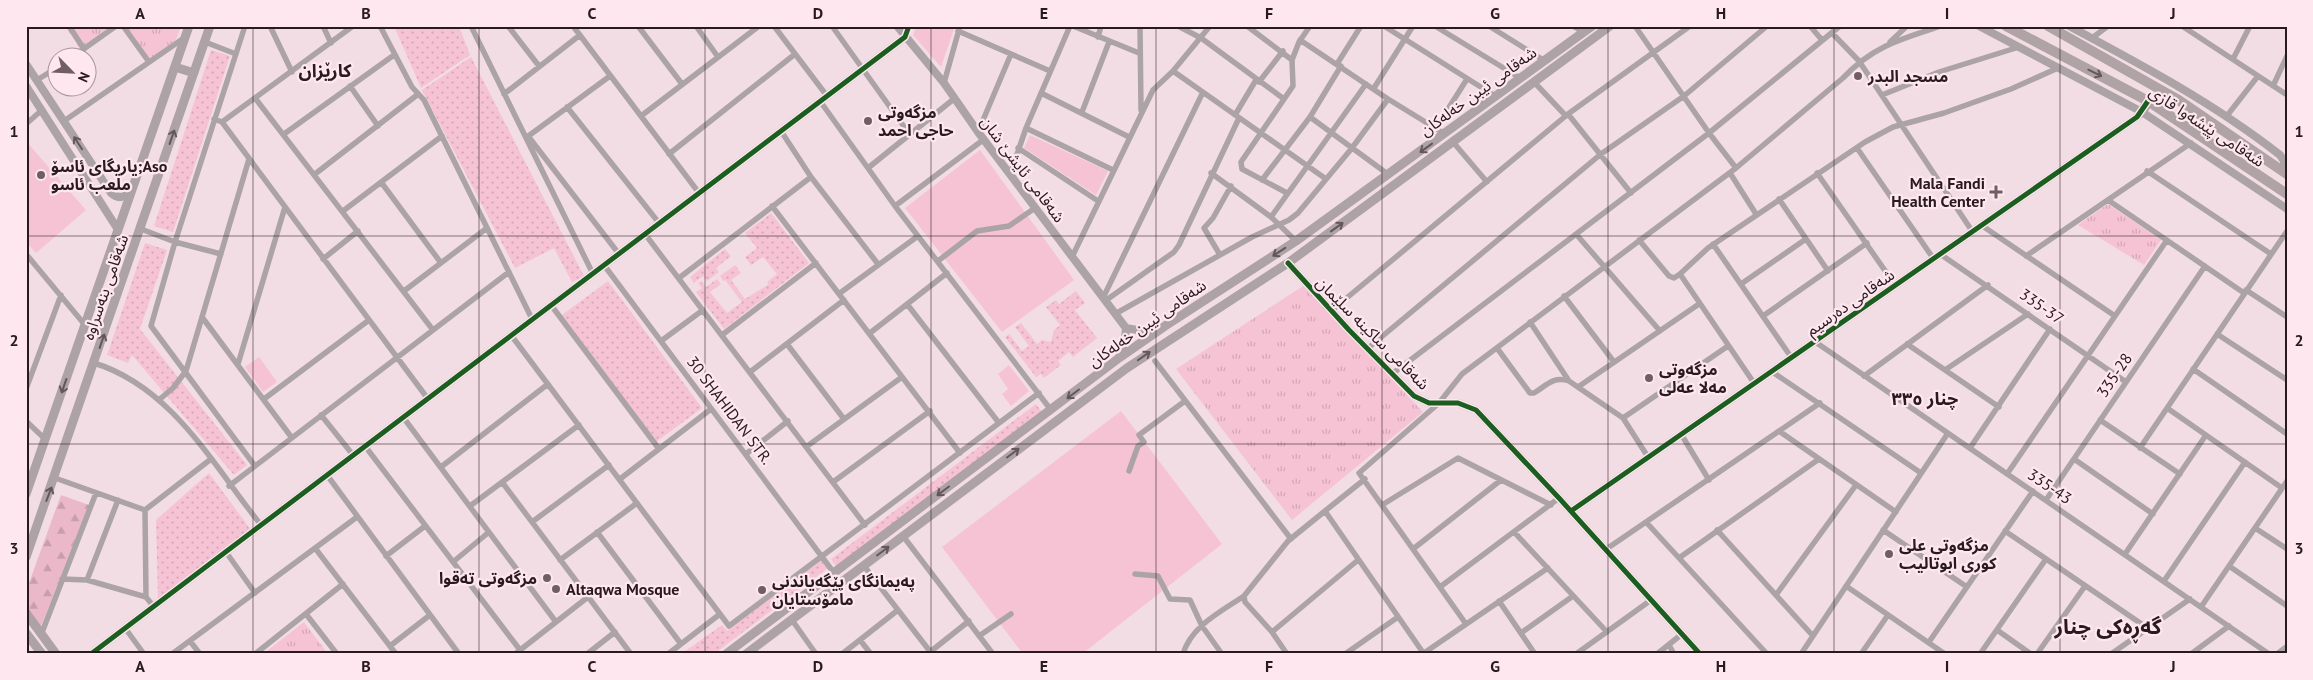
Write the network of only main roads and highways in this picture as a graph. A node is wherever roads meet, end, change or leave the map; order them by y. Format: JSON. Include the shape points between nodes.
{"nodes":[{"id":1,"x":189,"y":26,"type":"edge"},
{"id":2,"x":210,"y":26,"type":"edge"},
{"id":3,"x":1592,"y":26,"type":"edge"},
{"id":4,"x":1610,"y":26,"type":"edge"},
{"id":5,"x":2006,"y":26,"type":"edge"},
{"id":6,"x":2047,"y":26,"type":"edge"},
{"id":7,"x":2034,"y":40,"type":"junction"},
{"id":8,"x":2079,"y":44,"type":"junction"},
{"id":9,"x":2070,"y":60,"type":"junction"},
{"id":10,"x":2135,"y":62,"type":"road end"},
{"id":11,"x":175,"y":66,"type":"junction"},
{"id":12,"x":2129,"y":70,"type":"junction"},
{"id":13,"x":194,"y":73,"type":"junction"},
{"id":14,"x":2148,"y":101,"type":"junction"},
{"id":15,"x":1483,"y":106,"type":"junction"},
{"id":16,"x":2142,"y":112,"type":"road end"},
{"id":17,"x":1488,"y":116,"type":"junction"},
{"id":18,"x":2285,"y":173,"type":"edge"},
{"id":19,"x":2287,"y":194,"type":"edge"},
{"id":20,"x":1193,"y":307,"type":"junction"},
{"id":21,"x":1199,"y":319,"type":"junction"},
{"id":22,"x":1102,"y":372,"type":"junction"},
{"id":23,"x":1109,"y":381,"type":"junction"},
{"id":24,"x":26,"y":494,"type":"edge"},
{"id":25,"x":41,"y":514,"type":"junction"},
{"id":26,"x":26,"y":545,"type":"edge"},
{"id":27,"x":26,"y":556,"type":"edge"},
{"id":28,"x":26,"y":614,"type":"edge"},
{"id":29,"x":772,"y":619,"type":"junction"},
{"id":30,"x":759,"y":629,"type":"junction"},
{"id":31,"x":780,"y":629,"type":"junction"},
{"id":32,"x":26,"y":634,"type":"edge"},
{"id":33,"x":766,"y":639,"type":"junction"},
{"id":34,"x":42,"y":654,"type":"edge"},
{"id":35,"x":56,"y":654,"type":"edge"},
{"id":36,"x":726,"y":654,"type":"edge"},
{"id":37,"x":746,"y":654,"type":"edge"}],
"edges":[{"from":1,"to":11,"type":"main road","name":"شەقامی بنەسراوە"},
{"from":2,"to":13,"type":"main road","name":"شەقامی بنەسراوە"},
{"from":3,"to":15,"type":"main road","name":"شەقامی ئیبن خەلەکان"},
{"from":4,"to":17,"type":"main road","name":"شەقامی ئیبن خەلەکان"},
{"from":5,"to":7,"type":"highway","name":"شەقامی پێشەوا قازی"},
{"from":6,"to":7,"type":"highway","via":[[2045,38]]},
{"from":6,"to":8,"type":"highway","name":"شەقامی پێشەوا قازی"},
{"from":7,"to":9,"type":"highway","name":"شەقامی پێشەوا قازی"},
{"from":8,"to":9,"type":"highway","via":[[2073,43],[2066,48],[2066,56]]},
{"from":8,"to":12,"type":"highway","name":"شەقامی پێشەوا قازی"},
{"from":9,"to":14,"type":"highway","name":"شەقامی پێشەوا قازی","one_way":true},
{"from":10,"to":12,"type":"highway"},
{"from":11,"to":13,"type":"main road"},
{"from":11,"to":24,"type":"main road","name":"شەقامی بنەسراوە","one_way":true},
{"from":12,"to":18,"type":"highway","name":"شەقامی پێشەوا قازی","via":[[2218,125]]},
{"from":25,"to":13,"type":"main road","name":"شەقامی بنەسراوە","one_way":true},
{"from":14,"to":16,"type":"highway"},
{"from":14,"to":19,"type":"highway","name":"شەقامی پێشەوا قازی"},
{"from":15,"to":17,"type":"main road"},
{"from":15,"to":20,"type":"main road","name":"شەقامی ئیبن خەلەکان","one_way":true,"via":[[1296,241]]},
{"from":21,"to":17,"type":"main road","name":"شەقامی ئیبن خەلەکان","one_way":true,"via":[[1288,263]]},
{"from":20,"to":21,"type":"main road"},
{"from":20,"to":22,"type":"main road","name":"شەقامی ئیبن خەلەکان"},
{"from":23,"to":21,"type":"main road","name":"شەقامی ئیبن خەلەکان","one_way":true},
{"from":22,"to":23,"type":"main road"},
{"from":22,"to":29,"type":"main road","name":"شەقامی ئیبن خەلەکان","one_way":true},
{"from":31,"to":23,"type":"main road","name":"شەقامی ئیبن خەلەکان","one_way":true},
{"from":25,"to":26,"type":"main road"},
{"from":25,"to":27,"type":"main road","name":"شەقامی بنەسراوە"},
{"from":28,"to":35,"type":"main road"},
{"from":29,"to":30,"type":"main road","name":"شەقامی ئیبن خەلەکان"},
{"from":29,"to":31,"type":"main road"},
{"from":30,"to":33,"type":"main road"},
{"from":30,"to":36,"type":"main road","name":"شەقامی ئیبن خەلەکان"},
{"from":31,"to":33,"type":"main road","name":"شەقامی ئیبن خەلەکان"},
{"from":32,"to":34,"type":"main road"},
{"from":33,"to":37,"type":"main road","name":"شەقامی ئیبن خەلەکان"}]}
